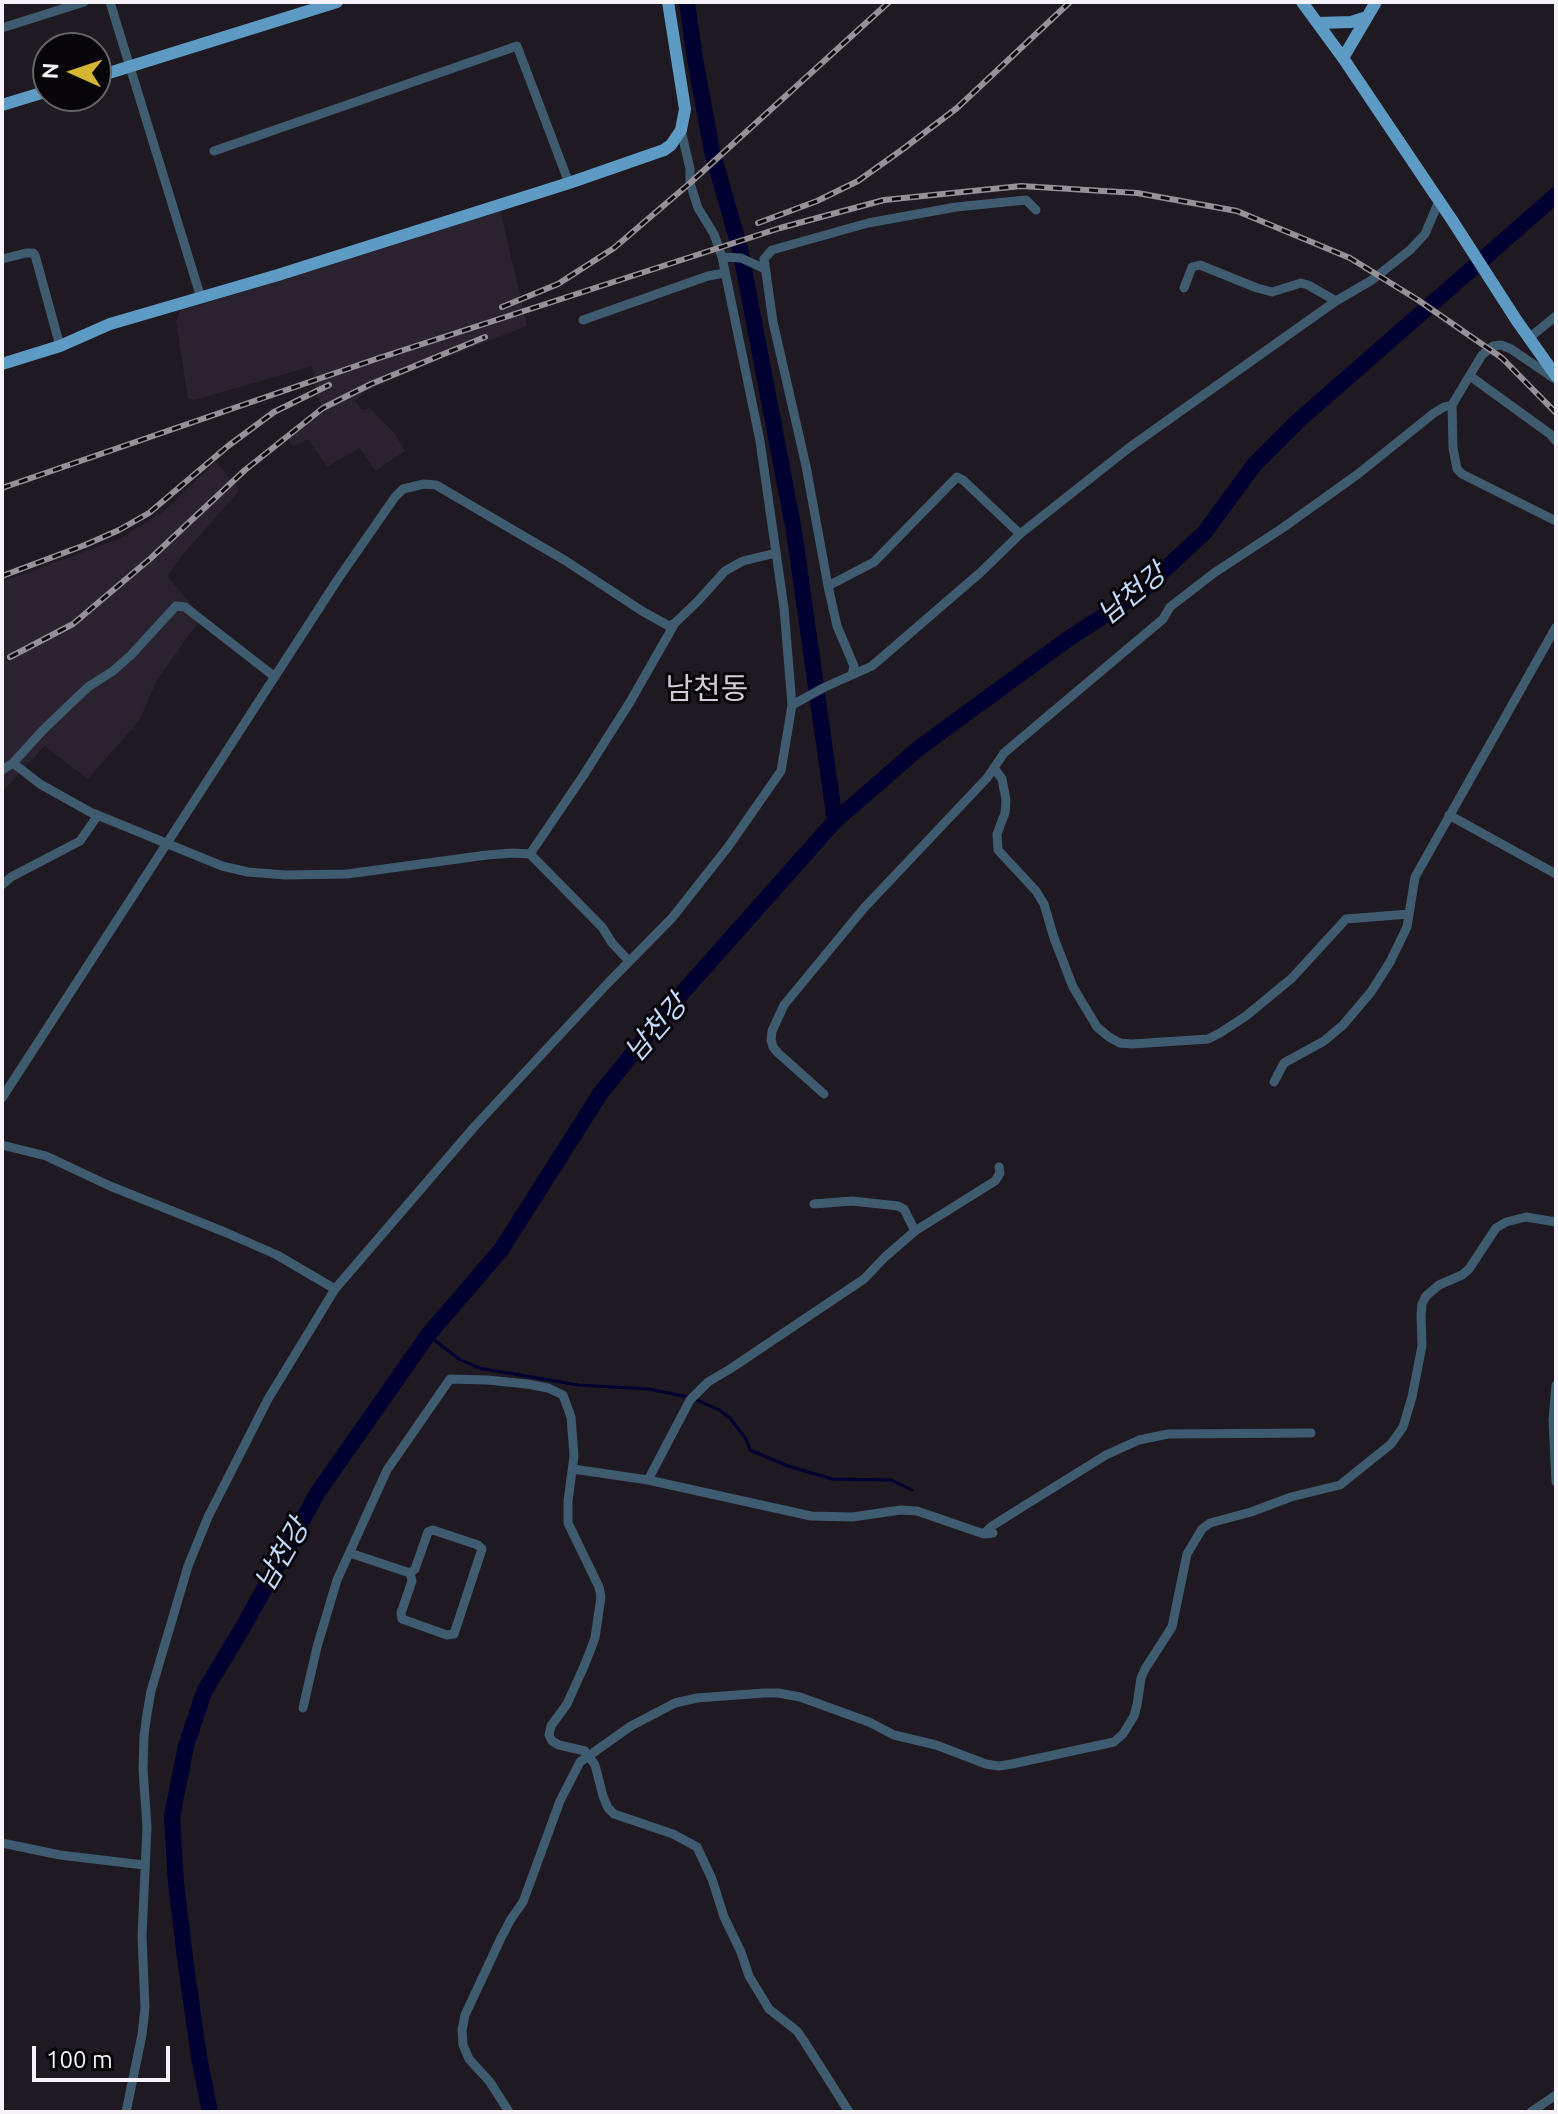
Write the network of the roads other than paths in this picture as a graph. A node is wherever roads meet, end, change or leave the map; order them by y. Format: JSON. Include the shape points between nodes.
{"nodes":[{"id":1,"x":84,"y":2,"type":"edge"},
{"id":2,"x":110,"y":2,"type":"edge"},
{"id":3,"x":337,"y":2,"type":"edge"},
{"id":4,"x":668,"y":2,"type":"edge"},
{"id":5,"x":1302,"y":2,"type":"edge"},
{"id":6,"x":1376,"y":2,"type":"edge"},
{"id":7,"x":1367,"y":17,"type":"junction"},
{"id":8,"x":1318,"y":23,"type":"junction"},
{"id":9,"x":2,"y":28,"type":"edge"},
{"id":10,"x":1343,"y":58,"type":"junction"},
{"id":11,"x":130,"y":67,"type":"junction"},
{"id":12,"x":112,"y":72,"type":"edge"},
{"id":13,"x":32,"y":96,"type":"edge"},
{"id":14,"x":2,"y":105,"type":"edge"},
{"id":15,"x":681,"y":130,"type":"junction"},
{"id":16,"x":214,"y":151,"type":"dead end"},
{"id":17,"x":569,"y":183,"type":"junction"},
{"id":18,"x":1439,"y":201,"type":"junction"},
{"id":19,"x":1036,"y":210,"type":"dead end"},
{"id":20,"x":722,"y":257,"type":"junction"},
{"id":21,"x":2,"y":259,"type":"edge"},
{"id":22,"x":765,"y":269,"type":"junction"},
{"id":23,"x":724,"y":273,"type":"junction"},
{"id":24,"x":1184,"y":288,"type":"dead end"},
{"id":25,"x":201,"y":298,"type":"junction"},
{"id":26,"x":1336,"y":301,"type":"junction"},
{"id":27,"x":1556,"y":316,"type":"edge"},
{"id":28,"x":583,"y":320,"type":"dead end"},
{"id":29,"x":1529,"y":338,"type":"junction"},
{"id":30,"x":60,"y":346,"type":"junction"},
{"id":31,"x":2,"y":364,"type":"edge"},
{"id":32,"x":1470,"y":376,"type":"junction"},
{"id":33,"x":1556,"y":378,"type":"edge"},
{"id":34,"x":1452,"y":405,"type":"junction"},
{"id":35,"x":1556,"y":441,"type":"edge"},
{"id":36,"x":1556,"y":521,"type":"edge"},
{"id":37,"x":1020,"y":534,"type":"junction"},
{"id":38,"x":776,"y":553,"type":"junction"},
{"id":39,"x":828,"y":586,"type":"junction"},
{"id":40,"x":675,"y":623,"type":"junction"},
{"id":41,"x":1556,"y":627,"type":"edge"},
{"id":42,"x":852,"y":675,"type":"junction"},
{"id":43,"x":275,"y":677,"type":"junction"},
{"id":44,"x":792,"y":705,"type":"junction"},
{"id":45,"x":13,"y":763,"type":"junction"},
{"id":46,"x":994,"y":768,"type":"junction"},
{"id":47,"x":2,"y":770,"type":"edge"},
{"id":48,"x":98,"y":815,"type":"junction"},
{"id":49,"x":1449,"y":815,"type":"junction"},
{"id":50,"x":167,"y":845,"type":"junction"},
{"id":51,"x":530,"y":854,"type":"junction"},
{"id":52,"x":1556,"y":874,"type":"edge"},
{"id":53,"x":2,"y":885,"type":"edge"},
{"id":54,"x":1409,"y":914,"type":"junction"},
{"id":55,"x":629,"y":961,"type":"junction"},
{"id":56,"x":1274,"y":1082,"type":"dead end"},
{"id":57,"x":824,"y":1094,"type":"dead end"},
{"id":58,"x":2,"y":1098,"type":"edge"},
{"id":59,"x":2,"y":1145,"type":"edge"},
{"id":60,"x":999,"y":1167,"type":"dead end"},
{"id":61,"x":814,"y":1204,"type":"dead end"},
{"id":62,"x":1556,"y":1222,"type":"edge"},
{"id":63,"x":915,"y":1231,"type":"junction"},
{"id":64,"x":335,"y":1289,"type":"junction"},
{"id":65,"x":1556,"y":1385,"type":"edge"},
{"id":66,"x":1311,"y":1433,"type":"dead end"},
{"id":67,"x":573,"y":1469,"type":"junction"},
{"id":68,"x":648,"y":1480,"type":"junction"},
{"id":69,"x":1556,"y":1482,"type":"edge"},
{"id":70,"x":350,"y":1553,"type":"junction"},
{"id":71,"x":410,"y":1573,"type":"junction"},
{"id":72,"x":303,"y":1708,"type":"dead end"},
{"id":73,"x":589,"y":1756,"type":"junction"},
{"id":74,"x":2,"y":1843,"type":"edge"},
{"id":75,"x":144,"y":1865,"type":"junction"},
{"id":76,"x":1556,"y":2095,"type":"edge"},
{"id":77,"x":126,"y":2112,"type":"edge"},
{"id":78,"x":509,"y":2112,"type":"edge"},
{"id":79,"x":849,"y":2112,"type":"edge"},
{"id":80,"x":1531,"y":2112,"type":"edge"}],
"edges":[{"from":1,"to":9,"type":"street"},
{"from":2,"to":11,"type":"street"},
{"from":3,"to":11,"type":"main road"},
{"from":4,"to":15,"type":"main road","via":[[684,97]]},
{"from":5,"to":8,"type":"main road"},
{"from":6,"to":7,"type":"main road"},
{"from":7,"to":8,"type":"main road"},
{"from":7,"to":10,"type":"main road"},
{"from":8,"to":10,"type":"main road"},
{"from":10,"to":18,"type":"main road"},
{"from":11,"to":12,"type":"main road"},
{"from":11,"to":25,"type":"street"},
{"from":13,"to":14,"type":"main road"},
{"from":15,"to":17,"type":"main road","via":[[664,150]]},
{"from":15,"to":20,"type":"street","via":[[698,208]]},
{"from":16,"to":17,"type":"street","via":[[517,46]]},
{"from":17,"to":25,"type":"main road"},
{"from":18,"to":26,"type":"street","via":[[1425,234],[1410,250]]},
{"from":18,"to":29,"type":"main road"},
{"from":19,"to":22,"type":"street","via":[[1026,200],[868,223],[772,250],[764,259]]},
{"from":20,"to":22,"type":"street","via":[[741,258]]},
{"from":20,"to":23,"type":"street"},
{"from":21,"to":30,"type":"street","via":[[35,255]]},
{"from":22,"to":39,"type":"street"},
{"from":23,"to":28,"type":"street"},
{"from":23,"to":38,"type":"street","via":[[760,441]]},
{"from":24,"to":26,"type":"street","via":[[1192,267],[1200,265],[1272,292],[1301,283]]},
{"from":25,"to":30,"type":"main road","via":[[110,324]]},
{"from":26,"to":37,"type":"street","via":[[1159,425]]},
{"from":27,"to":29,"type":"street"},
{"from":29,"to":33,"type":"main road"},
{"from":30,"to":31,"type":"main road"},
{"from":32,"to":33,"type":"street","via":[[1482,355],[1501,345]]},
{"from":32,"to":34,"type":"street"},
{"from":32,"to":35,"type":"street"},
{"from":34,"to":36,"type":"street","via":[[1457,469]]},
{"from":34,"to":46,"type":"street","via":[[1170,607],[1163,619],[1004,753]]},
{"from":37,"to":39,"type":"street","via":[[957,477],[874,562]]},
{"from":37,"to":42,"type":"street","via":[[896,647]]},
{"from":38,"to":40,"type":"street","via":[[725,571]]},
{"from":38,"to":44,"type":"street"},
{"from":39,"to":42,"type":"street","via":[[854,666]]},
{"from":40,"to":43,"type":"street","via":[[669,626],[436,485],[424,484],[403,489],[395,497]]},
{"from":40,"to":51,"type":"street"},
{"from":41,"to":49,"type":"street"},
{"from":42,"to":44,"type":"street"},
{"from":43,"to":45,"type":"street","via":[[185,607],[176,606],[131,655],[88,687]]},
{"from":43,"to":50,"type":"street"},
{"from":44,"to":55,"type":"street","via":[[781,771],[672,918]]},
{"from":45,"to":47,"type":"street"},
{"from":45,"to":48,"type":"street"},
{"from":46,"to":54,"type":"street","via":[[1006,800],[998,850],[1044,904],[1073,987],[1097,1027],[1120,1043],[1208,1039],[1276,992],[1346,919]]},
{"from":46,"to":57,"type":"street","via":[[864,908],[784,1005],[772,1031],[773,1047]]},
{"from":48,"to":50,"type":"street"},
{"from":48,"to":53,"type":"street","via":[[80,841]]},
{"from":49,"to":52,"type":"street"},
{"from":49,"to":54,"type":"street","via":[[1415,877]]},
{"from":50,"to":51,"type":"street","via":[[222,866],[285,875],[347,874]]},
{"from":50,"to":58,"type":"street"},
{"from":51,"to":55,"type":"street"},
{"from":54,"to":56,"type":"street","via":[[1390,962],[1355,1012],[1324,1041],[1284,1063]]},
{"from":55,"to":64,"type":"street","via":[[475,1126]]},
{"from":59,"to":64,"type":"street","via":[[46,1156],[227,1233]]},
{"from":60,"to":63,"type":"street","via":[[995,1181]]},
{"from":61,"to":63,"type":"street","via":[[898,1206]]},
{"from":62,"to":73,"type":"street","via":[[1526,1217],[1506,1222],[1496,1228],[1469,1269],[1426,1296],[1412,1397],[1403,1427],[1391,1444],[1340,1485],[1202,1529],[1187,1554],[1172,1627],[1141,1678],[1134,1716],[1114,1742],[999,1766],[894,1735],[800,1697],[764,1693],[675,1703],[638,1721]]},
{"from":63,"to":68,"type":"street","via":[[844,1294],[708,1382],[690,1400]]},
{"from":64,"to":75,"type":"street","via":[[268,1399],[188,1566],[147,1714]]},
{"from":65,"to":69,"type":"street"},
{"from":66,"to":68,"type":"street","via":[[1168,1434],[1139,1440],[1015,1511],[988,1533],[917,1511],[811,1516]]},
{"from":67,"to":68,"type":"street"},
{"from":67,"to":70,"type":"street","via":[[573,1431],[563,1395],[527,1384],[450,1379],[387,1470]]},
{"from":67,"to":73,"type":"street","via":[[568,1523],[601,1597],[595,1638],[549,1735],[559,1745]]},
{"from":70,"to":71,"type":"street"},
{"from":70,"to":72,"type":"street","via":[[337,1580]]},
{"from":71,"to":71,"type":"street","via":[[433,1530],[482,1549],[454,1634],[402,1619]]},
{"from":73,"to":78,"type":"street","via":[[570,1780],[523,1902],[465,2015],[463,2045],[469,2059]]},
{"from":73,"to":79,"type":"street","via":[[614,1814],[697,1847],[749,1976],[769,2009],[797,2031]]},
{"from":74,"to":75,"type":"street"},
{"from":75,"to":77,"type":"street","via":[[145,2008]]},
{"from":76,"to":80,"type":"street"}]}
